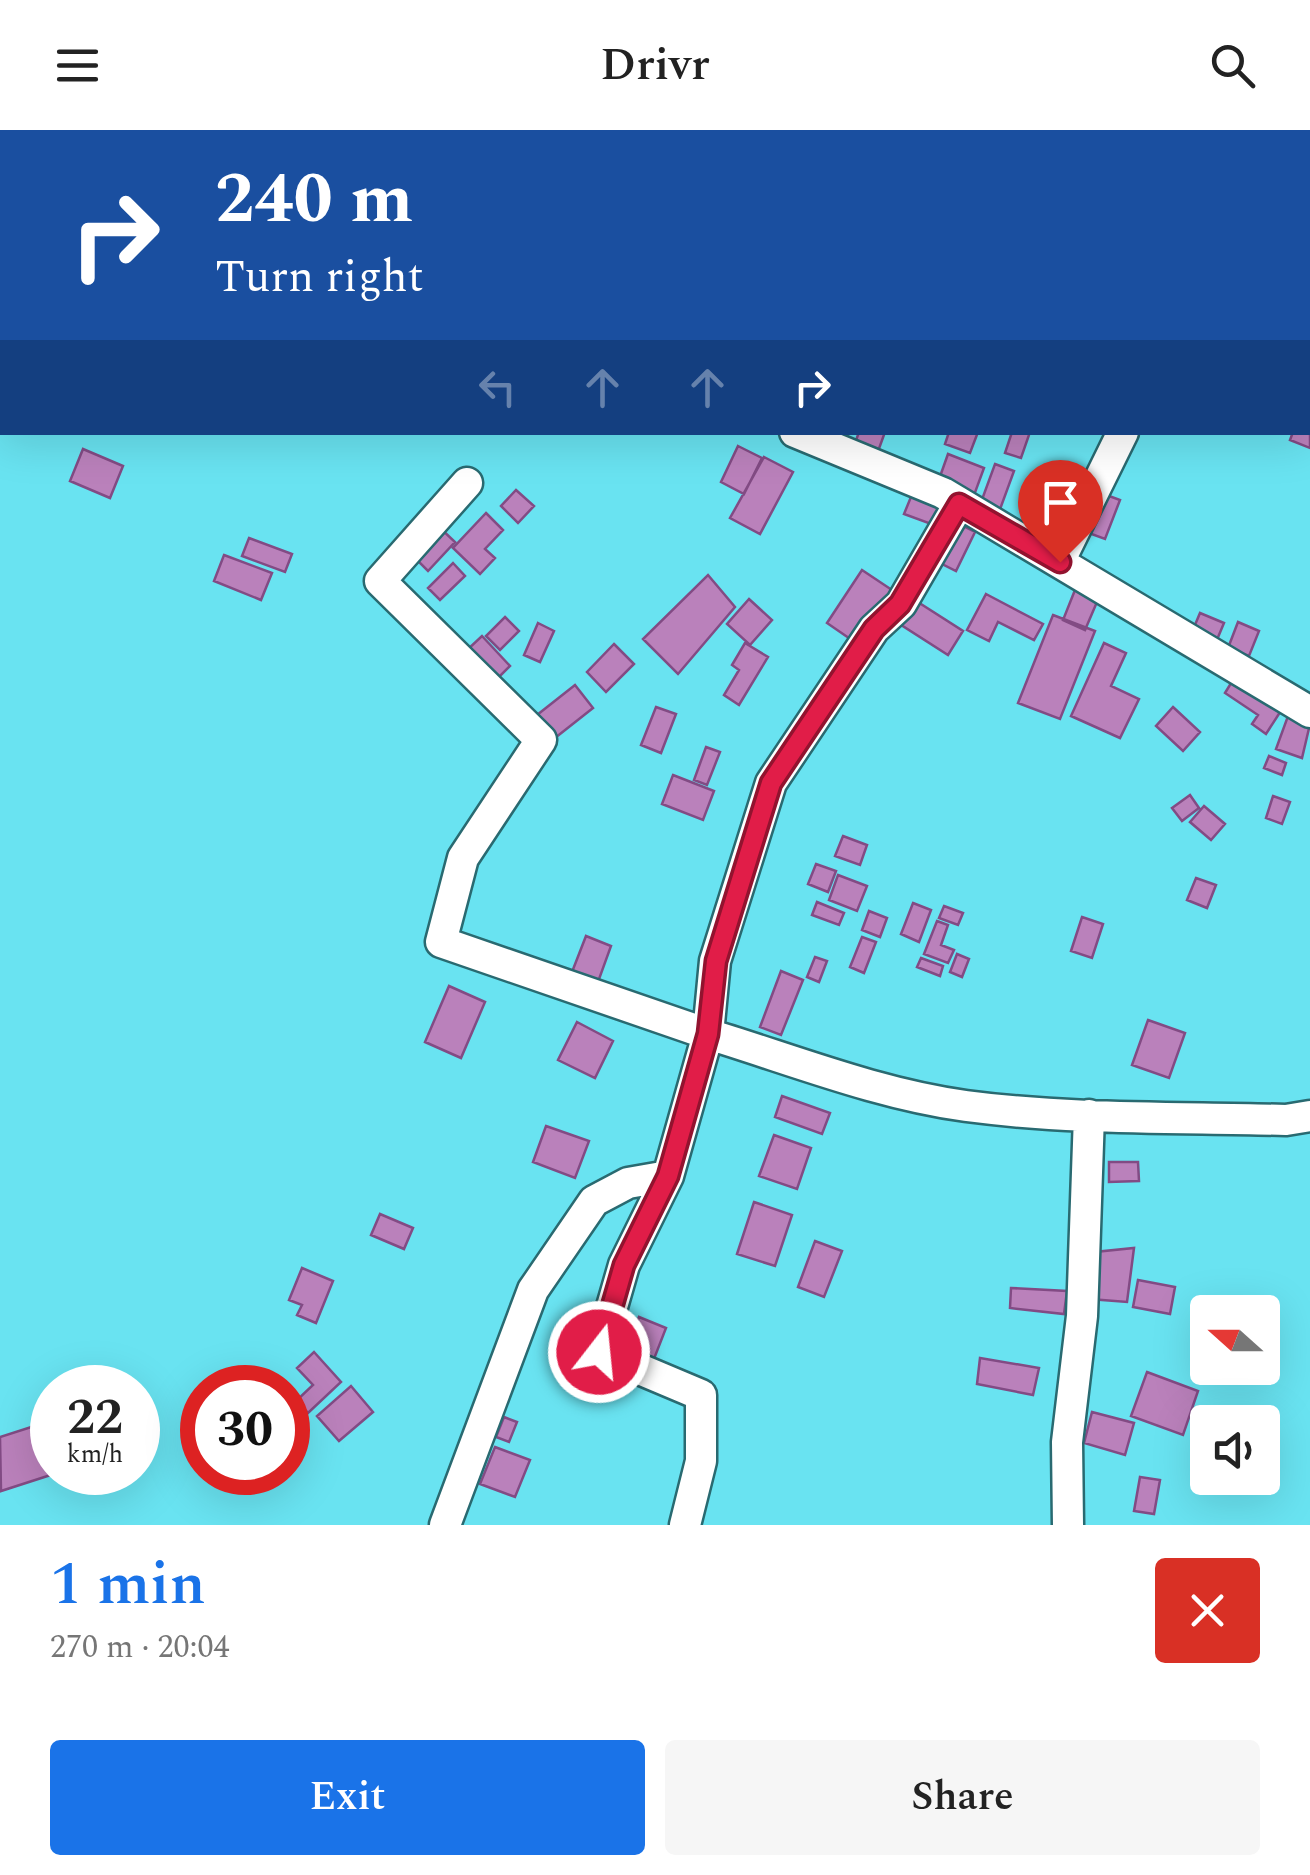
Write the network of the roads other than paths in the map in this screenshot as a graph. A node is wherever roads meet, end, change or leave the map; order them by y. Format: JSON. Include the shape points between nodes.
{"nodes":[{"id":1,"x":802,"y":435,"type":"edge"},
{"id":2,"x":1122,"y":435,"type":"edge"},
{"id":3,"x":467,"y":483,"type":"dead end"},
{"id":4,"x":959,"y":504,"type":"junction"},
{"id":5,"x":1060,"y":562,"type":"junction"},
{"id":6,"x":1310,"y":712,"type":"edge"},
{"id":7,"x":708,"y":1034,"type":"junction"},
{"id":8,"x":1090,"y":1115,"type":"junction"},
{"id":9,"x":1310,"y":1116,"type":"edge"},
{"id":10,"x":668,"y":1176,"type":"junction"},
{"id":11,"x":445,"y":1525,"type":"edge"},
{"id":12,"x":684,"y":1525,"type":"edge"},
{"id":13,"x":1068,"y":1525,"type":"edge"}],
"edges":[{"from":1,"to":4,"type":"street"},
{"from":2,"to":5,"type":"street"},
{"from":3,"to":7,"type":"street","via":[[380,582],[541,740],[462,858],[441,942]]},
{"from":4,"to":5,"type":"street"},
{"from":4,"to":7,"type":"street","via":[[900,604],[874,629],[771,783],[716,961]]},
{"from":5,"to":6,"type":"street"},
{"from":7,"to":8,"type":"street","via":[[892,1092],[964,1106]]},
{"from":7,"to":10,"type":"street"},
{"from":8,"to":9,"type":"street"},
{"from":8,"to":13,"type":"street"},
{"from":10,"to":11,"type":"street","via":[[628,1183],[594,1202],[533,1290]]},
{"from":10,"to":12,"type":"street","via":[[624,1265],[599,1352],[701,1395],[702,1461]]}]}
